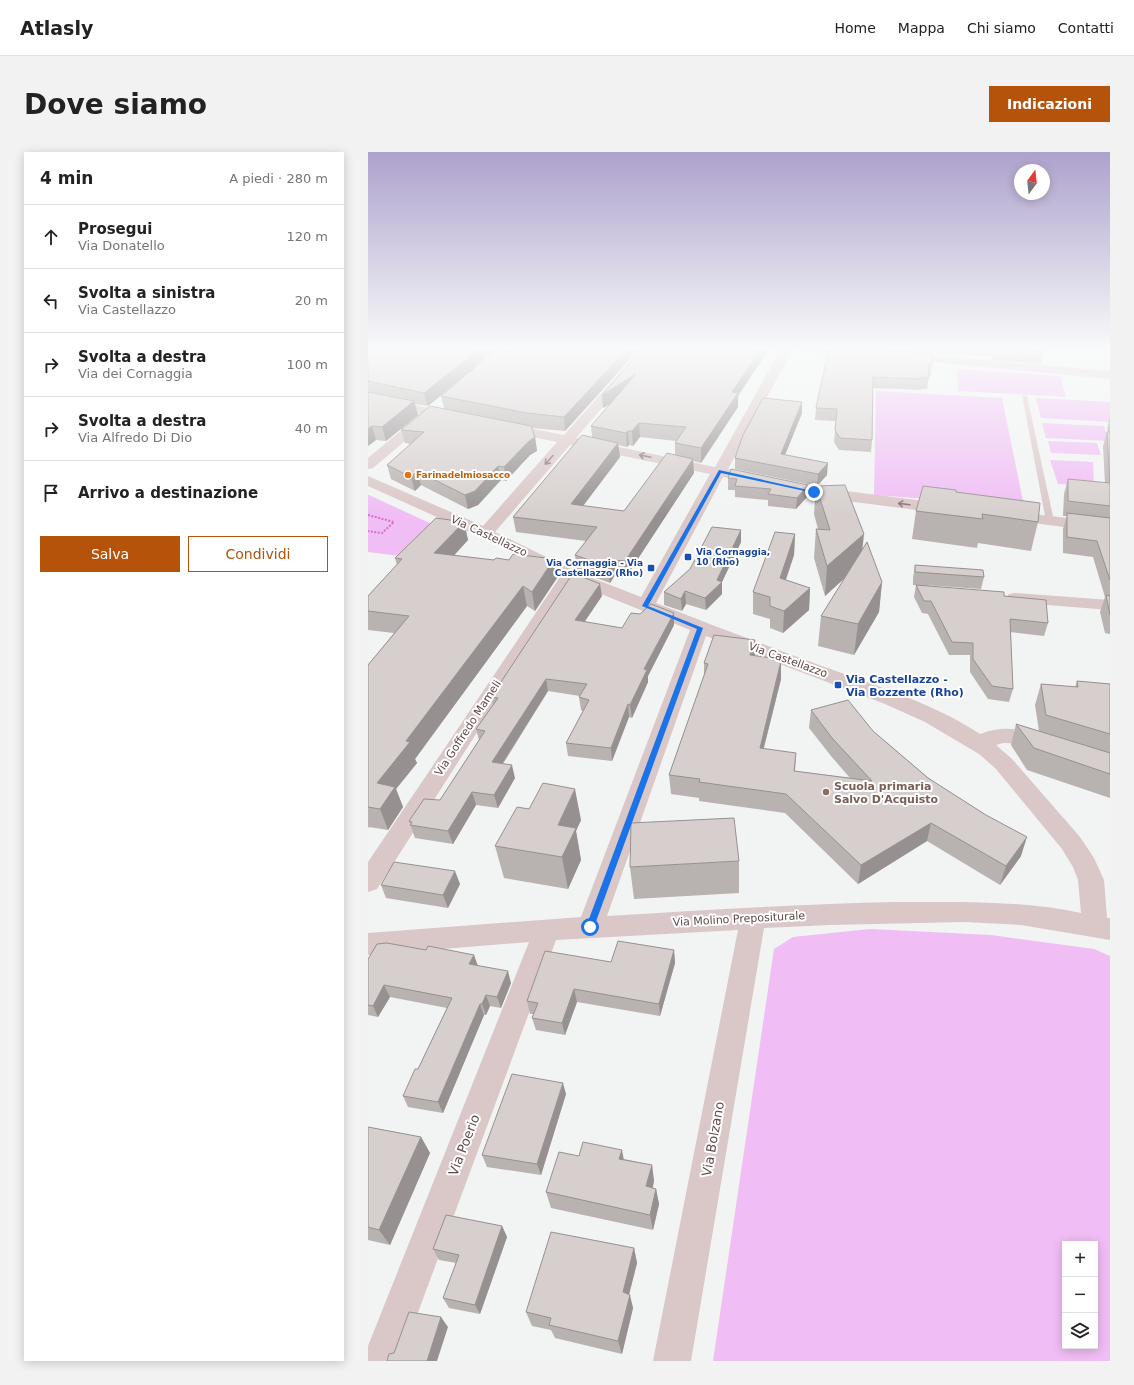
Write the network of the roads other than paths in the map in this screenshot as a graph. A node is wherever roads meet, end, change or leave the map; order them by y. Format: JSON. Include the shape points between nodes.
{"nodes":[{"id":1,"x":390,"y":403,"type":"edge"},
{"id":2,"x":441,"y":403,"type":"edge"},
{"id":3,"x":599,"y":403,"type":"edge"},
{"id":4,"x":757,"y":403,"type":"edge"},
{"id":5,"x":1026,"y":403,"type":"edge"},
{"id":6,"x":432,"y":412,"type":"junction"},
{"id":7,"x":469,"y":420,"type":"edge"},
{"id":8,"x":492,"y":424,"type":"edge"},
{"id":9,"x":567,"y":440,"type":"junction"},
{"id":10,"x":368,"y":466,"type":"edge"},
{"id":11,"x":719,"y":472,"type":"junction"},
{"id":12,"x":368,"y":480,"type":"edge"},
{"id":13,"x":965,"y":511,"type":"edge"},
{"id":14,"x":996,"y":514,"type":"edge"},
{"id":15,"x":1050,"y":521,"type":"junction"},
{"id":16,"x":1110,"y":528,"type":"edge"},
{"id":17,"x":485,"y":533,"type":"junction"},
{"id":18,"x":571,"y":576,"type":"junction"},
{"id":19,"x":1000,"y":597,"type":"edge"},
{"id":20,"x":1110,"y":605,"type":"edge"},
{"id":21,"x":645,"y":606,"type":"junction"},
{"id":22,"x":700,"y":628,"type":"junction"},
{"id":23,"x":979,"y":744,"type":"junction"},
{"id":24,"x":1061,"y":751,"type":"edge"},
{"id":25,"x":368,"y":882,"type":"edge"},
{"id":26,"x":753,"y":918,"type":"junction"},
{"id":27,"x":590,"y":927,"type":"junction"},
{"id":28,"x":1103,"y":928,"type":"edge"},
{"id":29,"x":547,"y":930,"type":"junction"},
{"id":30,"x":368,"y":944,"type":"edge"},
{"id":31,"x":381,"y":1361,"type":"edge"},
{"id":32,"x":672,"y":1361,"type":"edge"}],
"edges":[{"from":1,"to":6,"type":"street"},
{"from":2,"to":6,"type":"street"},
{"from":3,"to":9,"type":"street"},
{"from":4,"to":11,"type":"street"},
{"from":5,"to":15,"type":"lane"},
{"from":6,"to":7,"type":"street"},
{"from":6,"to":10,"type":"street"},
{"from":8,"to":9,"type":"street"},
{"from":11,"to":9,"type":"street","one_way":true},
{"from":9,"to":17,"type":"street","one_way":true},
{"from":13,"to":11,"type":"street","one_way":true,"via":[[814,492]]},
{"from":11,"to":21,"type":"street"},
{"from":12,"to":17,"type":"street","name":"Via Castellazzo"},
{"from":14,"to":15,"type":"street"},
{"from":15,"to":16,"type":"street"},
{"from":17,"to":18,"type":"street","name":"Via Castellazzo"},
{"from":18,"to":21,"type":"street","name":"Via Castellazzo"},
{"from":18,"to":25,"type":"street","name":"Via Goffredo Mameli","via":[[561,586]]},
{"from":19,"to":20,"type":"street"},
{"from":21,"to":22,"type":"street","name":"Via Castellazzo"},
{"from":22,"to":23,"type":"street","name":"Via Castellazzo","via":[[892,699],[932,717]]},
{"from":22,"to":27,"type":"street"},
{"from":23,"to":24,"type":"street","via":[[1004,734]]},
{"from":23,"to":28,"type":"street","name":"Via Castellazzo","via":[[1004,764],[1060,829],[1085,865]]},
{"from":26,"to":27,"type":"street","name":"Via Molino Prepositurale"},
{"from":26,"to":28,"type":"street","name":"Via Molino Prepositurale","via":[[964,912],[1021,914]]},
{"from":26,"to":32,"type":"street","name":"Via Bolzano"},
{"from":27,"to":29,"type":"street","name":"Via Molino Prepositurale"},
{"from":29,"to":30,"type":"street","name":"Via Molino Prepositurale"},
{"from":29,"to":31,"type":"street","name":"Via Poerio"}]}
